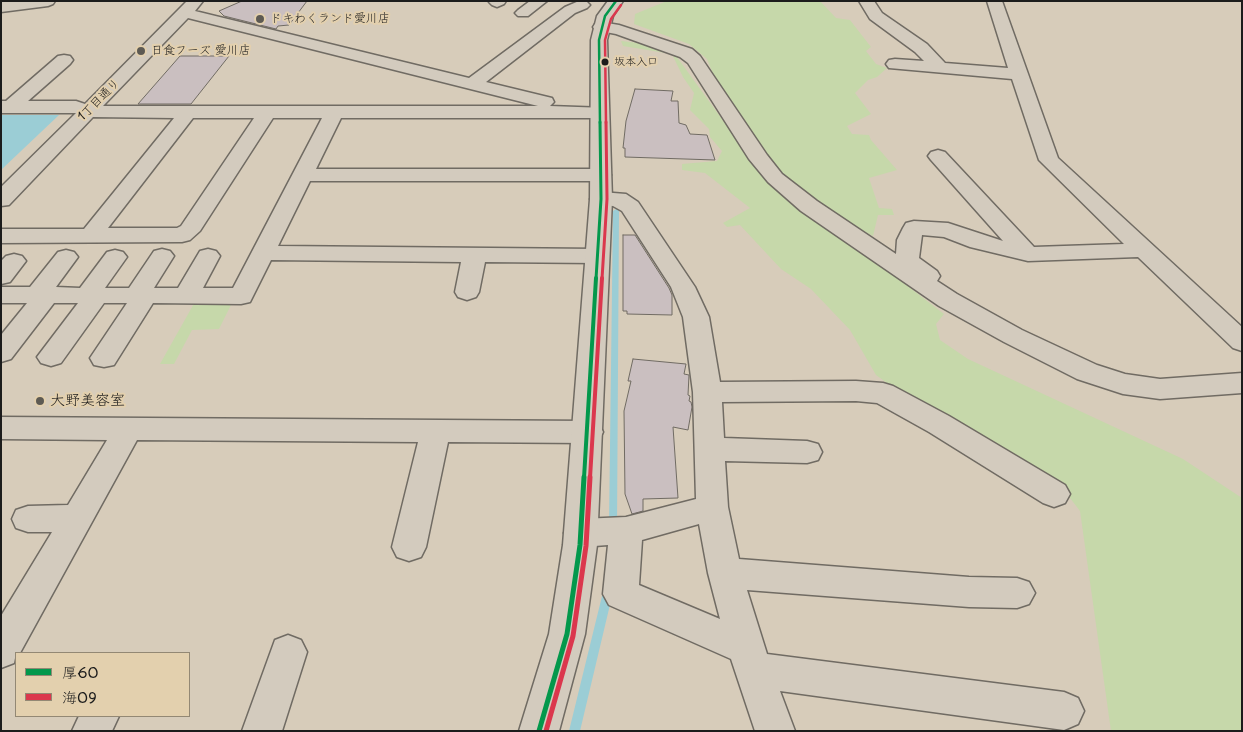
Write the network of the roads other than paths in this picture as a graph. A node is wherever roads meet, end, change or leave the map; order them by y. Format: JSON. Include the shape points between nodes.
{"nodes":[{"id":1,"x":48,"y":1,"type":"edge"},
{"id":2,"x":540,"y":1,"type":"edge"},
{"id":3,"x":866,"y":1,"type":"edge"},
{"id":4,"x":994,"y":1,"type":"edge"},
{"id":5,"x":1,"y":7,"type":"edge"},
{"id":6,"x":190,"y":7,"type":"edge"},
{"id":7,"x":596,"y":10,"type":"edge"},
{"id":8,"x":523,"y":13,"type":"dead end"},
{"id":9,"x":64,"y":60,"type":"dead end"},
{"id":10,"x":895,"y":64,"type":"dead end"},
{"id":11,"x":940,"y":68,"type":"junction"},
{"id":12,"x":1019,"y":74,"type":"junction"},
{"id":13,"x":473,"y":83,"type":"junction"},
{"id":14,"x":6,"y":107,"type":"edge"},
{"id":15,"x":88,"y":111,"type":"junction"},
{"id":16,"x":188,"y":112,"type":"junction"},
{"id":17,"x":267,"y":112,"type":"junction"},
{"id":18,"x":590,"y":112,"type":"junction"},
{"id":19,"x":334,"y":113,"type":"junction"},
{"id":20,"x":938,"y":156,"type":"dead end"},
{"id":21,"x":302,"y":175,"type":"junction"},
{"id":22,"x":601,"y":187,"type":"junction"},
{"id":23,"x":1,"y":200,"type":"edge"},
{"id":24,"x":1,"y":236,"type":"edge"},
{"id":25,"x":90,"y":236,"type":"junction"},
{"id":26,"x":1144,"y":250,"type":"junction"},
{"id":27,"x":263,"y":253,"type":"junction"},
{"id":28,"x":475,"y":254,"type":"junction"},
{"id":29,"x":1028,"y":254,"type":"junction"},
{"id":30,"x":162,"y":256,"type":"dead end"},
{"id":31,"x":208,"y":256,"type":"dead end"},
{"id":32,"x":597,"y":256,"type":"junction"},
{"id":33,"x":115,"y":257,"type":"dead end"},
{"id":34,"x":66,"y":258,"type":"dead end"},
{"id":35,"x":467,"y":292,"type":"dead end"},
{"id":36,"x":1,"y":295,"type":"edge"},
{"id":37,"x":42,"y":295,"type":"junction"},
{"id":38,"x":92,"y":295,"type":"junction"},
{"id":39,"x":140,"y":296,"type":"junction"},
{"id":40,"x":186,"y":296,"type":"junction"},
{"id":41,"x":948,"y":300,"type":"junction"},
{"id":42,"x":1242,"y":342,"type":"edge"},
{"id":43,"x":1,"y":353,"type":"edge"},
{"id":44,"x":51,"y":357,"type":"dead end"},
{"id":45,"x":104,"y":358,"type":"dead end"},
{"id":46,"x":1242,"y":383,"type":"edge"},
{"id":47,"x":707,"y":392,"type":"junction"},
{"id":48,"x":1,"y":428,"type":"edge"},
{"id":49,"x":128,"y":429,"type":"junction"},
{"id":50,"x":436,"y":431,"type":"junction"},
{"id":51,"x":588,"y":432,"type":"junction"},
{"id":52,"x":709,"y":449,"type":"junction"},
{"id":53,"x":807,"y":452,"type":"dead end"},
{"id":54,"x":1054,"y":494,"type":"dead end"},
{"id":55,"x":712,"y":507,"type":"junction"},
{"id":56,"x":28,"y":518,"type":"dead end"},
{"id":57,"x":77,"y":518,"type":"junction"},
{"id":58,"x":606,"y":532,"type":"junction"},
{"id":59,"x":409,"y":547,"type":"dead end"},
{"id":60,"x":725,"y":573,"type":"junction"},
{"id":61,"x":997,"y":586,"type":"dead end"},
{"id":62,"x":1,"y":651,"type":"edge"},
{"id":63,"x":288,"y":652,"type":"dead end"},
{"id":64,"x":750,"y":659,"type":"junction"},
{"id":65,"x":1064,"y":711,"type":"dead end"},
{"id":66,"x":99,"y":717,"type":"edge"},
{"id":67,"x":92,"y":731,"type":"edge"},
{"id":68,"x":262,"y":731,"type":"edge"},
{"id":69,"x":539,"y":731,"type":"edge"},
{"id":70,"x":775,"y":731,"type":"edge"}],
"edges":[{"from":1,"to":5,"type":"street"},
{"from":2,"to":8,"type":"street"},
{"from":3,"to":11,"type":"street","via":[[876,16],[920,48]]},
{"from":4,"to":12,"type":"street"},
{"from":6,"to":13,"type":"street"},
{"from":6,"to":15,"type":"street","name":"1丁目通り"},
{"from":7,"to":13,"type":"street","via":[[570,10]]},
{"from":7,"to":18,"type":"street"},
{"from":7,"to":41,"type":"street","via":[[686,53],[775,178],[809,206]]},
{"from":9,"to":14,"type":"street","via":[[41,75]]},
{"from":10,"to":11,"type":"street"},
{"from":11,"to":12,"type":"street"},
{"from":12,"to":26,"type":"street","via":[[1049,160]]},
{"from":13,"to":18,"type":"street"},
{"from":14,"to":15,"type":"street","via":[[76,107]]},
{"from":15,"to":16,"type":"street"},
{"from":15,"to":23,"type":"street","name":"1丁目通り"},
{"from":16,"to":17,"type":"street"},
{"from":16,"to":25,"type":"street","via":[[159,138]]},
{"from":17,"to":19,"type":"street"},
{"from":17,"to":25,"type":"street","via":[[242,140],[190,231],[182,235]]},
{"from":18,"to":19,"type":"street"},
{"from":18,"to":22,"type":"street"},
{"from":19,"to":21,"type":"street"},
{"from":20,"to":29,"type":"street"},
{"from":21,"to":22,"type":"street"},
{"from":21,"to":27,"type":"street"},
{"from":22,"to":32,"type":"street"},
{"from":22,"to":47,"type":"street","via":[[630,207],[683,287],[696,317]]},
{"from":24,"to":25,"type":"street"},
{"from":26,"to":29,"type":"street"},
{"from":26,"to":42,"type":"street"},
{"from":27,"to":28,"type":"street"},
{"from":27,"to":40,"type":"street","via":[[241,296]]},
{"from":28,"to":32,"type":"street"},
{"from":28,"to":35,"type":"street"},
{"from":29,"to":41,"type":"street","via":[[978,242],[948,230],[914,228],[907,260],[941,287]]},
{"from":30,"to":39,"type":"street"},
{"from":31,"to":40,"type":"street"},
{"from":32,"to":51,"type":"street"},
{"from":33,"to":38,"type":"street"},
{"from":34,"to":37,"type":"street"},
{"from":36,"to":37,"type":"street"},
{"from":37,"to":38,"type":"street"},
{"from":37,"to":43,"type":"street"},
{"from":38,"to":39,"type":"street"},
{"from":38,"to":44,"type":"street"},
{"from":39,"to":40,"type":"street"},
{"from":39,"to":45,"type":"street"},
{"from":41,"to":46,"type":"street","via":[[1087,372],[1123,384],[1160,389]]},
{"from":47,"to":52,"type":"street"},
{"from":47,"to":54,"type":"street","via":[[883,393]]},
{"from":48,"to":49,"type":"street"},
{"from":49,"to":50,"type":"street"},
{"from":49,"to":57,"type":"street"},
{"from":50,"to":51,"type":"street"},
{"from":50,"to":59,"type":"street"},
{"from":51,"to":58,"type":"street"},
{"from":52,"to":53,"type":"street"},
{"from":52,"to":55,"type":"street"},
{"from":55,"to":58,"type":"street"},
{"from":55,"to":60,"type":"street"},
{"from":56,"to":57,"type":"street"},
{"from":57,"to":62,"type":"street"},
{"from":58,"to":64,"type":"street","via":[[621,594]]},
{"from":58,"to":69,"type":"street","via":[[567,634]]},
{"from":60,"to":61,"type":"street","via":[[885,577]]},
{"from":60,"to":64,"type":"street"},
{"from":63,"to":68,"type":"street"},
{"from":64,"to":65,"type":"street"},
{"from":64,"to":70,"type":"street"},
{"from":66,"to":67,"type":"street"}]}
